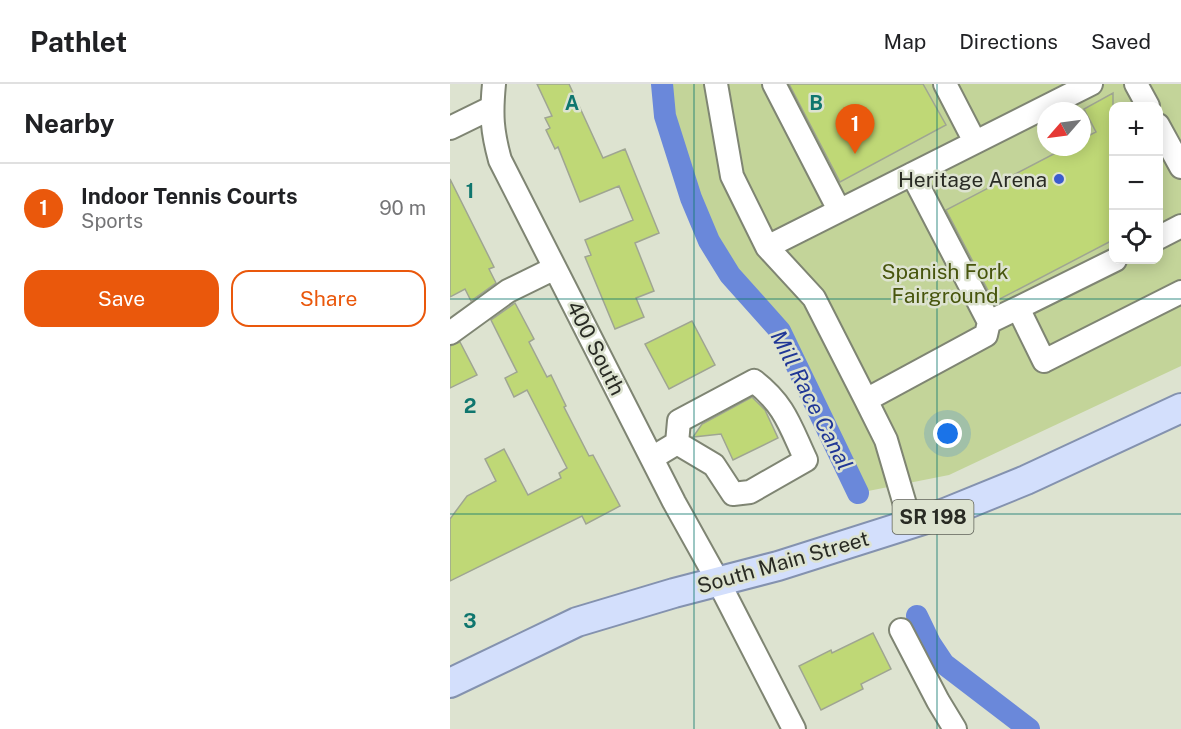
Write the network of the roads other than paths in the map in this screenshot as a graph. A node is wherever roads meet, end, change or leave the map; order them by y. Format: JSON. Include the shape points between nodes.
{"nodes":[{"id":1,"x":494,"y":84,"type":"edge"},
{"id":2,"x":716,"y":84,"type":"edge"},
{"id":3,"x":774,"y":84,"type":"edge"},
{"id":4,"x":945,"y":84,"type":"edge"},
{"id":5,"x":1136,"y":84,"type":"edge"},
{"id":6,"x":1076,"y":87,"type":"edge"},
{"id":7,"x":1146,"y":102,"type":"edge"},
{"id":8,"x":491,"y":108,"type":"junction"},
{"id":9,"x":450,"y":128,"type":"edge"},
{"id":10,"x":1163,"y":134,"type":"edge"},
{"id":11,"x":975,"y":142,"type":"junction"},
{"id":12,"x":1181,"y":167,"type":"edge"},
{"id":13,"x":912,"y":174,"type":"junction"},
{"id":14,"x":839,"y":210,"type":"junction"},
{"id":15,"x":1181,"y":226,"type":"edge"},
{"id":16,"x":1163,"y":235,"type":"edge"},
{"id":17,"x":767,"y":247,"type":"junction"},
{"id":18,"x":1109,"y":262,"type":"edge"},
{"id":19,"x":555,"y":268,"type":"junction"},
{"id":20,"x":1181,"y":292,"type":"edge"},
{"id":21,"x":1018,"y":308,"type":"junction"},
{"id":22,"x":989,"y":322,"type":"junction"},
{"id":23,"x":450,"y":333,"type":"edge"},
{"id":24,"x":866,"y":400,"type":"junction"},
{"id":25,"x":1179,"y":413,"type":"edge"},
{"id":26,"x":677,"y":443,"type":"junction"},
{"id":27,"x":652,"y":458,"type":"junction"},
{"id":28,"x":911,"y":525,"type":"junction"},
{"id":29,"x":718,"y":581,"type":"junction"},
{"id":30,"x":901,"y":630,"type":"dead end"},
{"id":31,"x":450,"y":683,"type":"edge"},
{"id":32,"x":794,"y":729,"type":"edge"},
{"id":33,"x":955,"y":729,"type":"edge"}],
"edges":[{"from":1,"to":8,"type":"street","name":"400 South"},
{"from":2,"to":17,"type":"street","via":[[732,176]]},
{"from":3,"to":14,"type":"street"},
{"from":4,"to":11,"type":"street"},
{"from":5,"to":7,"type":"street"},
{"from":6,"to":11,"type":"street"},
{"from":8,"to":9,"type":"street"},
{"from":8,"to":19,"type":"street","name":"400 South","via":[[493,136],[501,160]]},
{"from":10,"to":12,"type":"street"},
{"from":11,"to":13,"type":"street"},
{"from":13,"to":14,"type":"street"},
{"from":13,"to":22,"type":"street"},
{"from":14,"to":17,"type":"street"},
{"from":15,"to":16,"type":"street"},
{"from":17,"to":24,"type":"street","via":[[814,298]]},
{"from":18,"to":21,"type":"street"},
{"from":19,"to":23,"type":"street","via":[[508,291]]},
{"from":19,"to":27,"type":"street","name":"400 South"},
{"from":20,"to":21,"type":"street","via":[[1044,361]]},
{"from":21,"to":22,"type":"street"},
{"from":22,"to":24,"type":"street","via":[[986,335]]},
{"from":24,"to":28,"type":"street","via":[[886,440]]},
{"from":25,"to":28,"type":"main road","name":"South Main Street","number":"SR 198"},
{"from":26,"to":26,"type":"street","via":[[714,465],[733,494],[750,492],[806,460],[784,411],[754,381],[679,421]]},
{"from":26,"to":27,"type":"street"},
{"from":27,"to":29,"type":"street","name":"400 South"},
{"from":28,"to":29,"type":"main road","name":"South Main Street","number":"SR 198"},
{"from":29,"to":31,"type":"main road","name":"South Main Street","number":"SR 198","via":[[578,622]]},
{"from":29,"to":32,"type":"street","name":"400 South"},
{"from":30,"to":33,"type":"street"}]}
